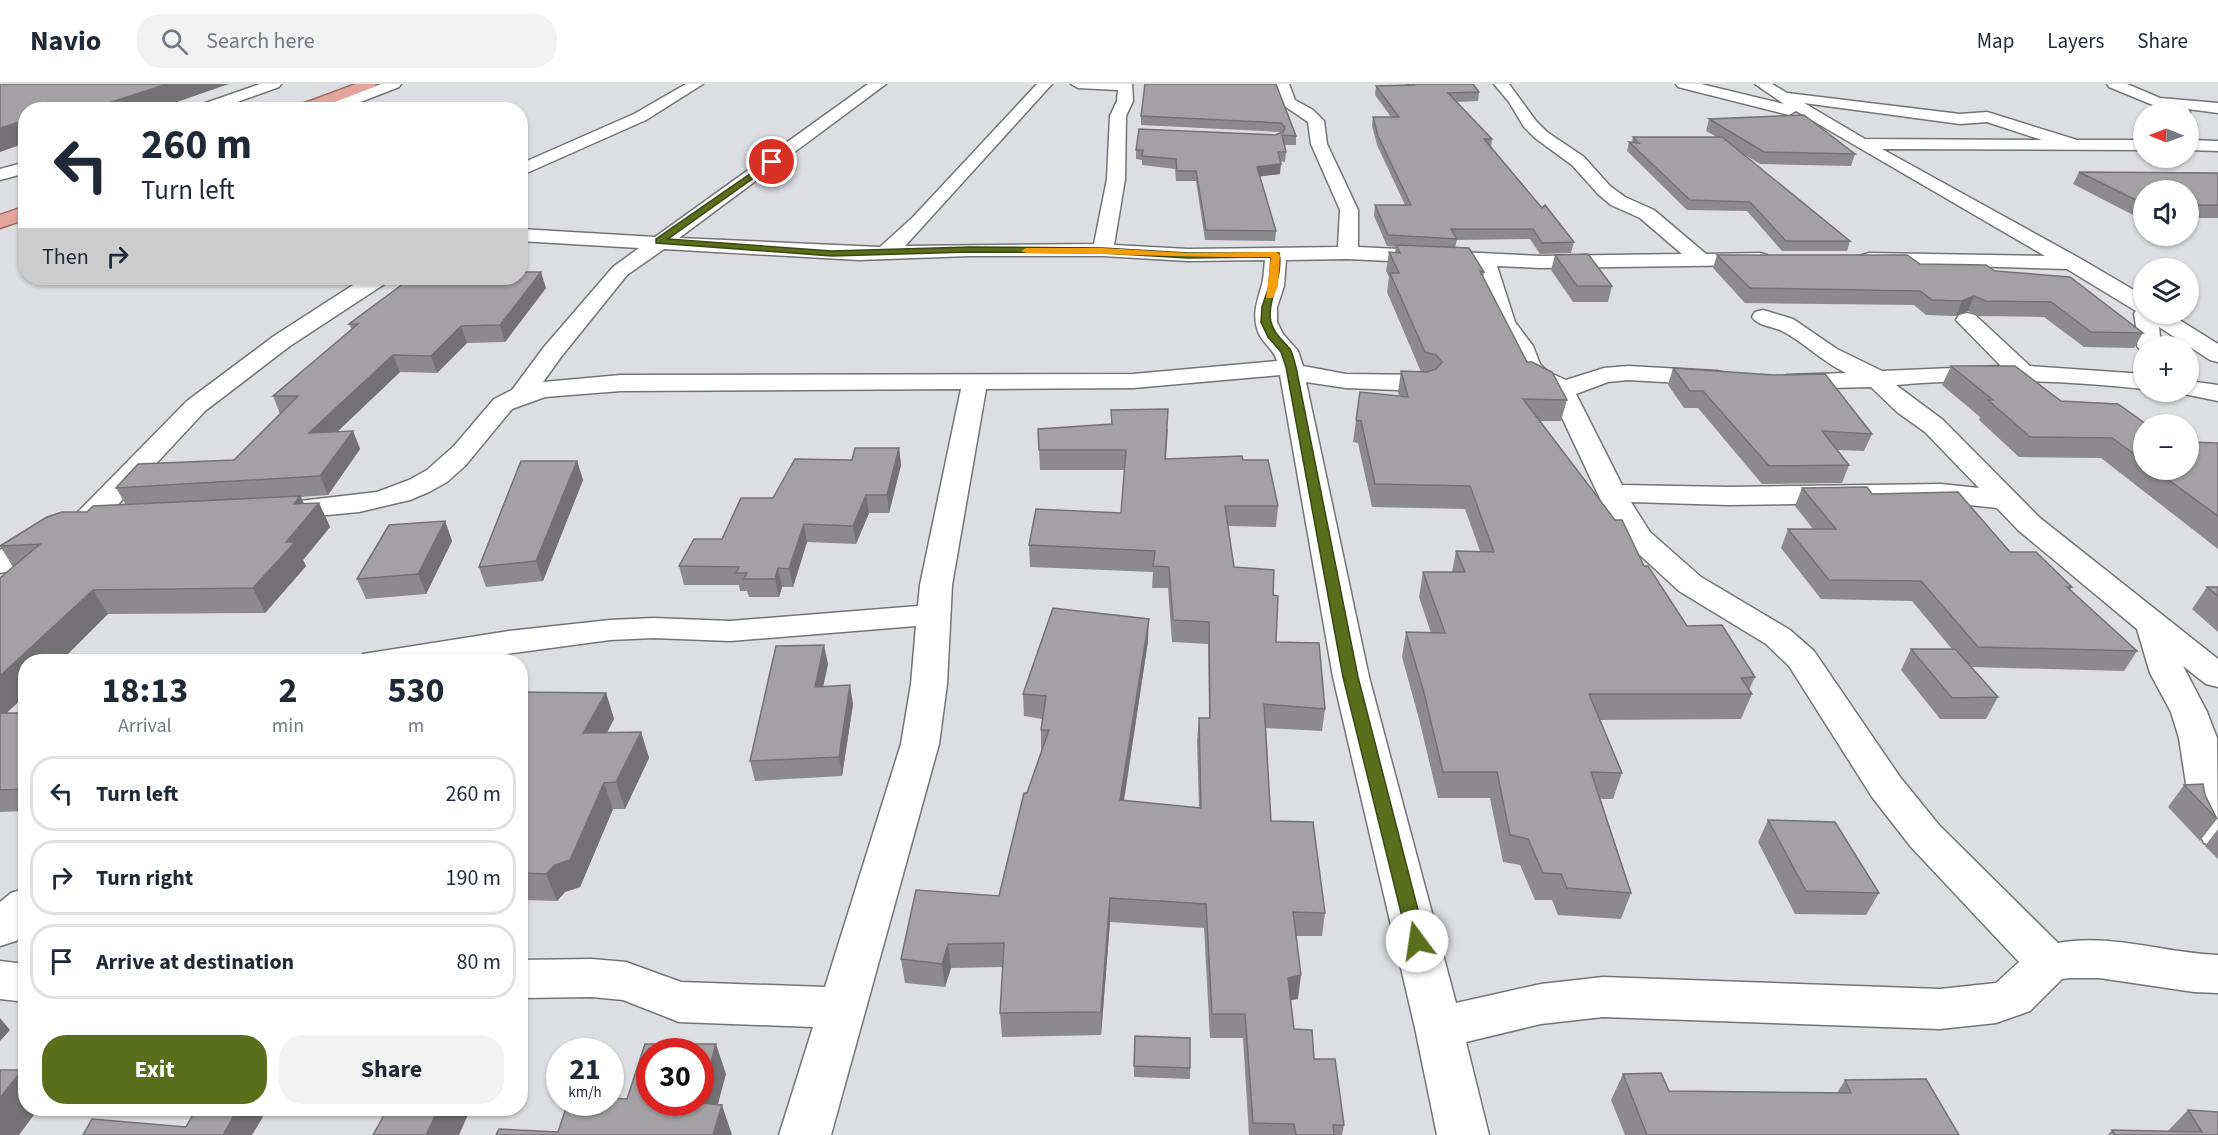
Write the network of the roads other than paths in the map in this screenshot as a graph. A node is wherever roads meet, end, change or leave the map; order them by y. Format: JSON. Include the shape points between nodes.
{"nodes":[{"id":1,"x":274,"y":84,"type":"edge"},
{"id":2,"x":369,"y":84,"type":"edge"},
{"id":3,"x":394,"y":84,"type":"edge"},
{"id":4,"x":696,"y":84,"type":"edge"},
{"id":5,"x":879,"y":84,"type":"edge"},
{"id":6,"x":1045,"y":84,"type":"edge"},
{"id":7,"x":1078,"y":84,"type":"edge"},
{"id":8,"x":1282,"y":84,"type":"edge"},
{"id":9,"x":1500,"y":84,"type":"edge"},
{"id":10,"x":1683,"y":84,"type":"edge"},
{"id":11,"x":1762,"y":84,"type":"edge"},
{"id":12,"x":2114,"y":84,"type":"edge"},
{"id":13,"x":1124,"y":85,"type":"edge"},
{"id":14,"x":1781,"y":96,"type":"junction"},
{"id":15,"x":2156,"y":101,"type":"joint"},
{"id":16,"x":222,"y":102,"type":"edge"},
{"id":17,"x":321,"y":102,"type":"edge"},
{"id":18,"x":347,"y":102,"type":"edge"},
{"id":19,"x":2218,"y":108,"type":"edge"},
{"id":20,"x":1814,"y":117,"type":"junction"},
{"id":21,"x":2199,"y":119,"type":"edge"},
{"id":22,"x":2208,"y":123,"type":"dead end"},
{"id":23,"x":1118,"y":130,"type":"junction"},
{"id":24,"x":1139,"y":130,"type":"edge"},
{"id":25,"x":1863,"y":144,"type":"junction"},
{"id":26,"x":2073,"y":144,"type":"junction"},
{"id":27,"x":2133,"y":145,"type":"edge"},
{"id":28,"x":2199,"y":145,"type":"edge"},
{"id":29,"x":2218,"y":146,"type":"edge"},
{"id":30,"x":528,"y":167,"type":"edge"},
{"id":31,"x":18,"y":170,"type":"edge"},
{"id":32,"x":0,"y":176,"type":"edge"},
{"id":33,"x":18,"y":215,"type":"edge"},
{"id":34,"x":0,"y":222,"type":"edge"},
{"id":35,"x":528,"y":235,"type":"edge"},
{"id":36,"x":659,"y":241,"type":"junction"},
{"id":37,"x":1102,"y":250,"type":"junction"},
{"id":38,"x":885,"y":253,"type":"junction"},
{"id":39,"x":1347,"y":253,"type":"junction"},
{"id":40,"x":1276,"y":255,"type":"junction"},
{"id":41,"x":1778,"y":259,"type":"edge"},
{"id":42,"x":1854,"y":259,"type":"edge"},
{"id":43,"x":1485,"y":260,"type":"junction"},
{"id":44,"x":1700,"y":260,"type":"junction"},
{"id":45,"x":2033,"y":262,"type":"junction"},
{"id":46,"x":2074,"y":263,"type":"junction"},
{"id":47,"x":367,"y":285,"type":"edge"},
{"id":48,"x":1763,"y":317,"type":"dead end"},
{"id":49,"x":1967,"y":320,"type":"dead end"},
{"id":50,"x":2147,"y":327,"type":"edge"},
{"id":51,"x":2218,"y":355,"type":"edge"},
{"id":52,"x":2199,"y":363,"type":"edge"},
{"id":53,"x":1292,"y":370,"type":"junction"},
{"id":54,"x":2022,"y":372,"type":"junction"},
{"id":55,"x":2067,"y":373,"type":"junction"},
{"id":56,"x":2218,"y":373,"type":"edge"},
{"id":57,"x":1878,"y":379,"type":"junction"},
{"id":58,"x":2133,"y":381,"type":"edge"},
{"id":59,"x":975,"y":382,"type":"junction"},
{"id":60,"x":1423,"y":383,"type":"edge"},
{"id":61,"x":1562,"y":390,"type":"junction"},
{"id":62,"x":2199,"y":390,"type":"edge"},
{"id":63,"x":2218,"y":393,"type":"edge"},
{"id":64,"x":522,"y":395,"type":"junction"},
{"id":65,"x":1613,"y":493,"type":"junction"},
{"id":66,"x":2005,"y":500,"type":"junction"},
{"id":67,"x":249,"y":512,"type":"edge"},
{"id":68,"x":122,"y":519,"type":"edge"},
{"id":69,"x":87,"y":520,"type":"junction"},
{"id":70,"x":0,"y":564,"type":"edge"},
{"id":71,"x":934,"y":615,"type":"junction"},
{"id":72,"x":2152,"y":625,"type":"junction"},
{"id":73,"x":433,"y":654,"type":"edge"},
{"id":74,"x":2218,"y":676,"type":"edge"},
{"id":75,"x":2218,"y":832,"type":"edge"},
{"id":76,"x":18,"y":912,"type":"edge"},
{"id":77,"x":0,"y":928,"type":"edge"},
{"id":78,"x":2049,"y":963,"type":"junction"},
{"id":79,"x":2218,"y":974,"type":"edge"},
{"id":80,"x":528,"y":979,"type":"edge"},
{"id":81,"x":0,"y":980,"type":"edge"},
{"id":82,"x":18,"y":982,"type":"edge"},
{"id":83,"x":842,"y":1008,"type":"junction"},
{"id":84,"x":1439,"y":1028,"type":"junction"},
{"id":85,"x":805,"y":1135,"type":"edge"},
{"id":86,"x":1463,"y":1135,"type":"edge"}],
"edges":[{"from":1,"to":16,"type":"street"},
{"from":2,"to":17,"type":"highway"},
{"from":3,"to":18,"type":"street"},
{"from":4,"to":30,"type":"street","via":[[640,117]]},
{"from":5,"to":36,"type":"street"},
{"from":6,"to":38,"type":"street","via":[[912,231]]},
{"from":7,"to":13,"type":"street"},
{"from":8,"to":39,"type":"street","via":[[1288,102],[1316,121],[1320,147],[1350,211]]},
{"from":9,"to":44,"type":"street","via":[[1541,135],[1578,161],[1604,190],[1647,214]]},
{"from":10,"to":20,"type":"street"},
{"from":11,"to":14,"type":"street"},
{"from":12,"to":15,"type":"street"},
{"from":13,"to":23,"type":"street","via":[[1125,101],[1118,116]]},
{"from":14,"to":20,"type":"street"},
{"from":14,"to":26,"type":"street","via":[[1960,119],[1987,117]]},
{"from":15,"to":19,"type":"street"},
{"from":20,"to":25,"type":"street"},
{"from":21,"to":22,"type":"street"},
{"from":23,"to":24,"type":"street"},
{"from":23,"to":37,"type":"street","via":[[1116,179]]},
{"from":25,"to":26,"type":"street"},
{"from":25,"to":46,"type":"street"},
{"from":26,"to":27,"type":"street"},
{"from":28,"to":29,"type":"street"},
{"from":31,"to":32,"type":"street"},
{"from":33,"to":34,"type":"highway"},
{"from":35,"to":36,"type":"street"},
{"from":36,"to":38,"type":"street","via":[[797,252]]},
{"from":36,"to":64,"type":"street","via":[[620,271],[552,352]]},
{"from":37,"to":38,"type":"street"},
{"from":37,"to":40,"type":"street"},
{"from":39,"to":40,"type":"street"},
{"from":39,"to":43,"type":"street"},
{"from":40,"to":53,"type":"street","via":[[1266,322],[1272,337],[1286,351]]},
{"from":41,"to":44,"type":"street"},
{"from":42,"to":45,"type":"street"},
{"from":43,"to":44,"type":"street"},
{"from":43,"to":61,"type":"street","via":[[1504,322],[1521,346],[1529,367]]},
{"from":45,"to":46,"type":"street"},
{"from":45,"to":50,"type":"street"},
{"from":46,"to":50,"type":"street"},
{"from":47,"to":69,"type":"street","via":[[282,341],[196,406]]},
{"from":48,"to":57,"type":"street","via":[[1790,324],[1829,354]]},
{"from":49,"to":54,"type":"street"},
{"from":50,"to":51,"type":"street"},
{"from":50,"to":55,"type":"street","via":[[2128,362]]},
{"from":52,"to":56,"type":"street"},
{"from":53,"to":59,"type":"street","via":[[1133,381]]},
{"from":53,"to":60,"type":"street","via":[[1346,381]]},
{"from":53,"to":84,"type":"street","via":[[1351,677]]},
{"from":54,"to":55,"type":"street"},
{"from":54,"to":57,"type":"street"},
{"from":55,"to":58,"type":"street"},
{"from":57,"to":61,"type":"street","via":[[1755,381],[1628,373],[1604,375]]},
{"from":57,"to":66,"type":"street","via":[[1892,395],[1934,426]]},
{"from":59,"to":64,"type":"street","via":[[621,383],[544,389]]},
{"from":59,"to":71,"type":"street","via":[[936,585]]},
{"from":61,"to":65,"type":"street"},
{"from":62,"to":63,"type":"street"},
{"from":64,"to":67,"type":"street","via":[[503,404],[454,462],[436,477],[406,492],[327,507]]},
{"from":65,"to":66,"type":"street","via":[[1941,493]]},
{"from":65,"to":78,"type":"street","via":[[1625,520],[1639,538],[1690,584],[1752,620],[1802,659],[1886,787],[1925,836]]},
{"from":66,"to":72,"type":"street"},
{"from":68,"to":69,"type":"street"},
{"from":69,"to":70,"type":"street","via":[[40,535]]},
{"from":71,"to":73,"type":"street","via":[[730,631],[599,631]]},
{"from":71,"to":83,"type":"street","via":[[920,744]]},
{"from":72,"to":74,"type":"street"},
{"from":72,"to":75,"type":"street","via":[[2198,738],[2211,816]]},
{"from":76,"to":77,"type":"street"},
{"from":78,"to":79,"type":"street","via":[[2099,959]]},
{"from":78,"to":84,"type":"street","via":[[2013,998],[1962,1007],[1571,998]]},
{"from":80,"to":83,"type":"street","via":[[626,981],[679,1002]]},
{"from":81,"to":82,"type":"street"},
{"from":83,"to":85,"type":"street"},
{"from":84,"to":86,"type":"street"}]}
